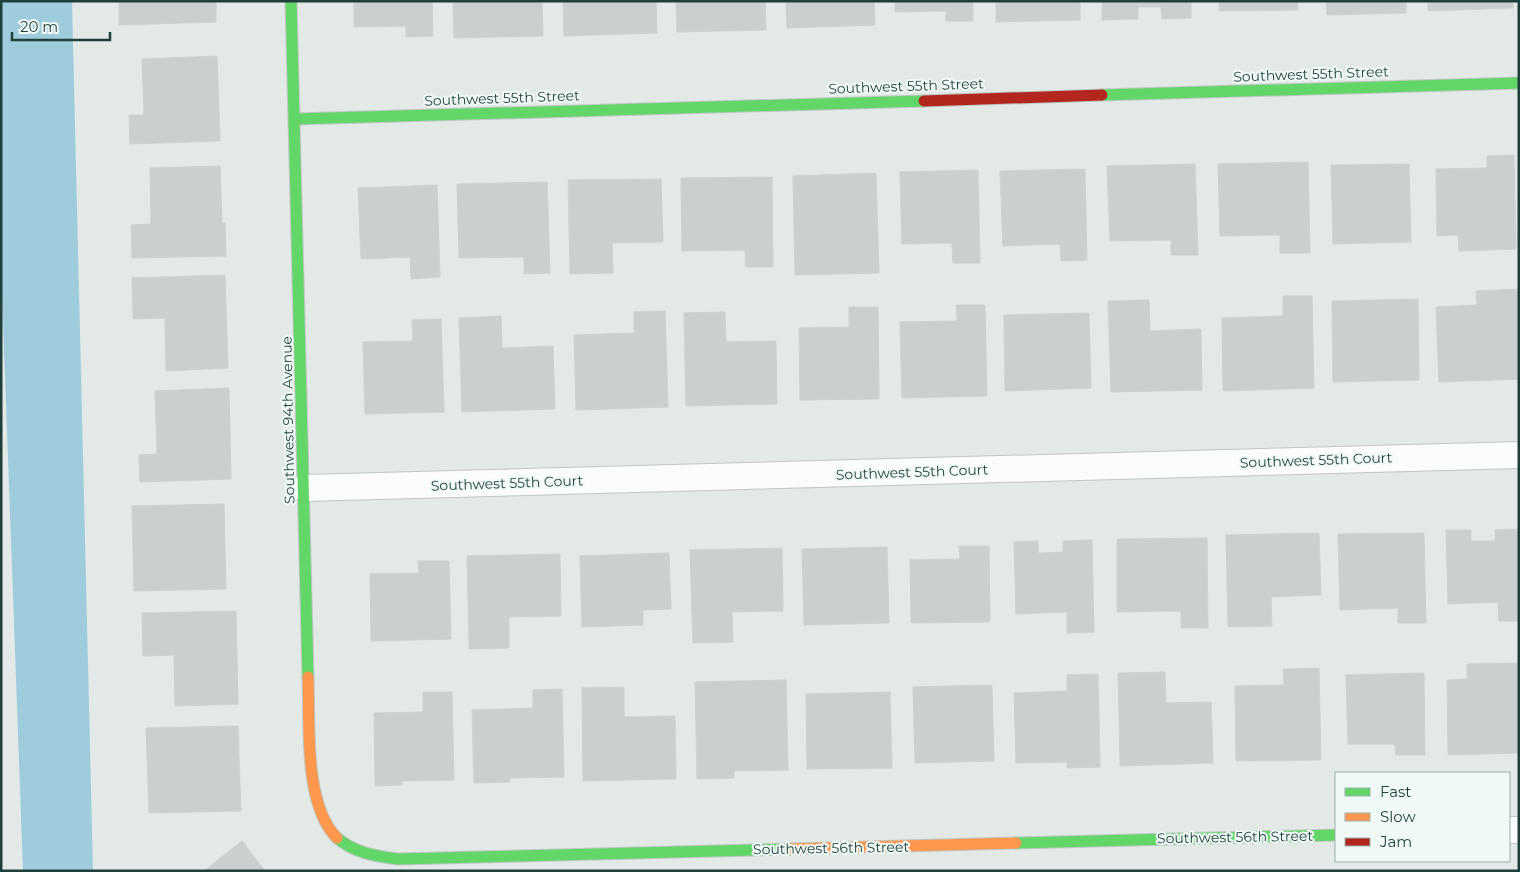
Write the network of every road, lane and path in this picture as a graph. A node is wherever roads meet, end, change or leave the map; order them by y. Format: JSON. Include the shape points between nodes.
{"nodes":[{"id":1,"x":292,"y":1,"type":"edge"},
{"id":2,"x":1519,"y":83,"type":"edge"},
{"id":3,"x":295,"y":119,"type":"junction"},
{"id":4,"x":1519,"y":455,"type":"edge"},
{"id":5,"x":304,"y":488,"type":"junction"},
{"id":6,"x":332,"y":834,"type":"joint"},
{"id":7,"x":1335,"y":835,"type":"edge"}],
"edges":[{"from":1,"to":3,"type":"street","name":"Southwest 94th Avenue"},
{"from":2,"to":3,"type":"street","name":"Southwest 55th Street"},
{"from":3,"to":5,"type":"street","name":"Southwest 94th Avenue"},
{"from":4,"to":5,"type":"street","name":"Southwest 55th Court"},
{"from":5,"to":6,"type":"street","name":"Southwest 94th Avenue","via":[[311,774],[315,796]]},
{"from":6,"to":7,"type":"street","name":"Southwest 56th Street","via":[[345,846],[360,853],[398,859]]}]}
